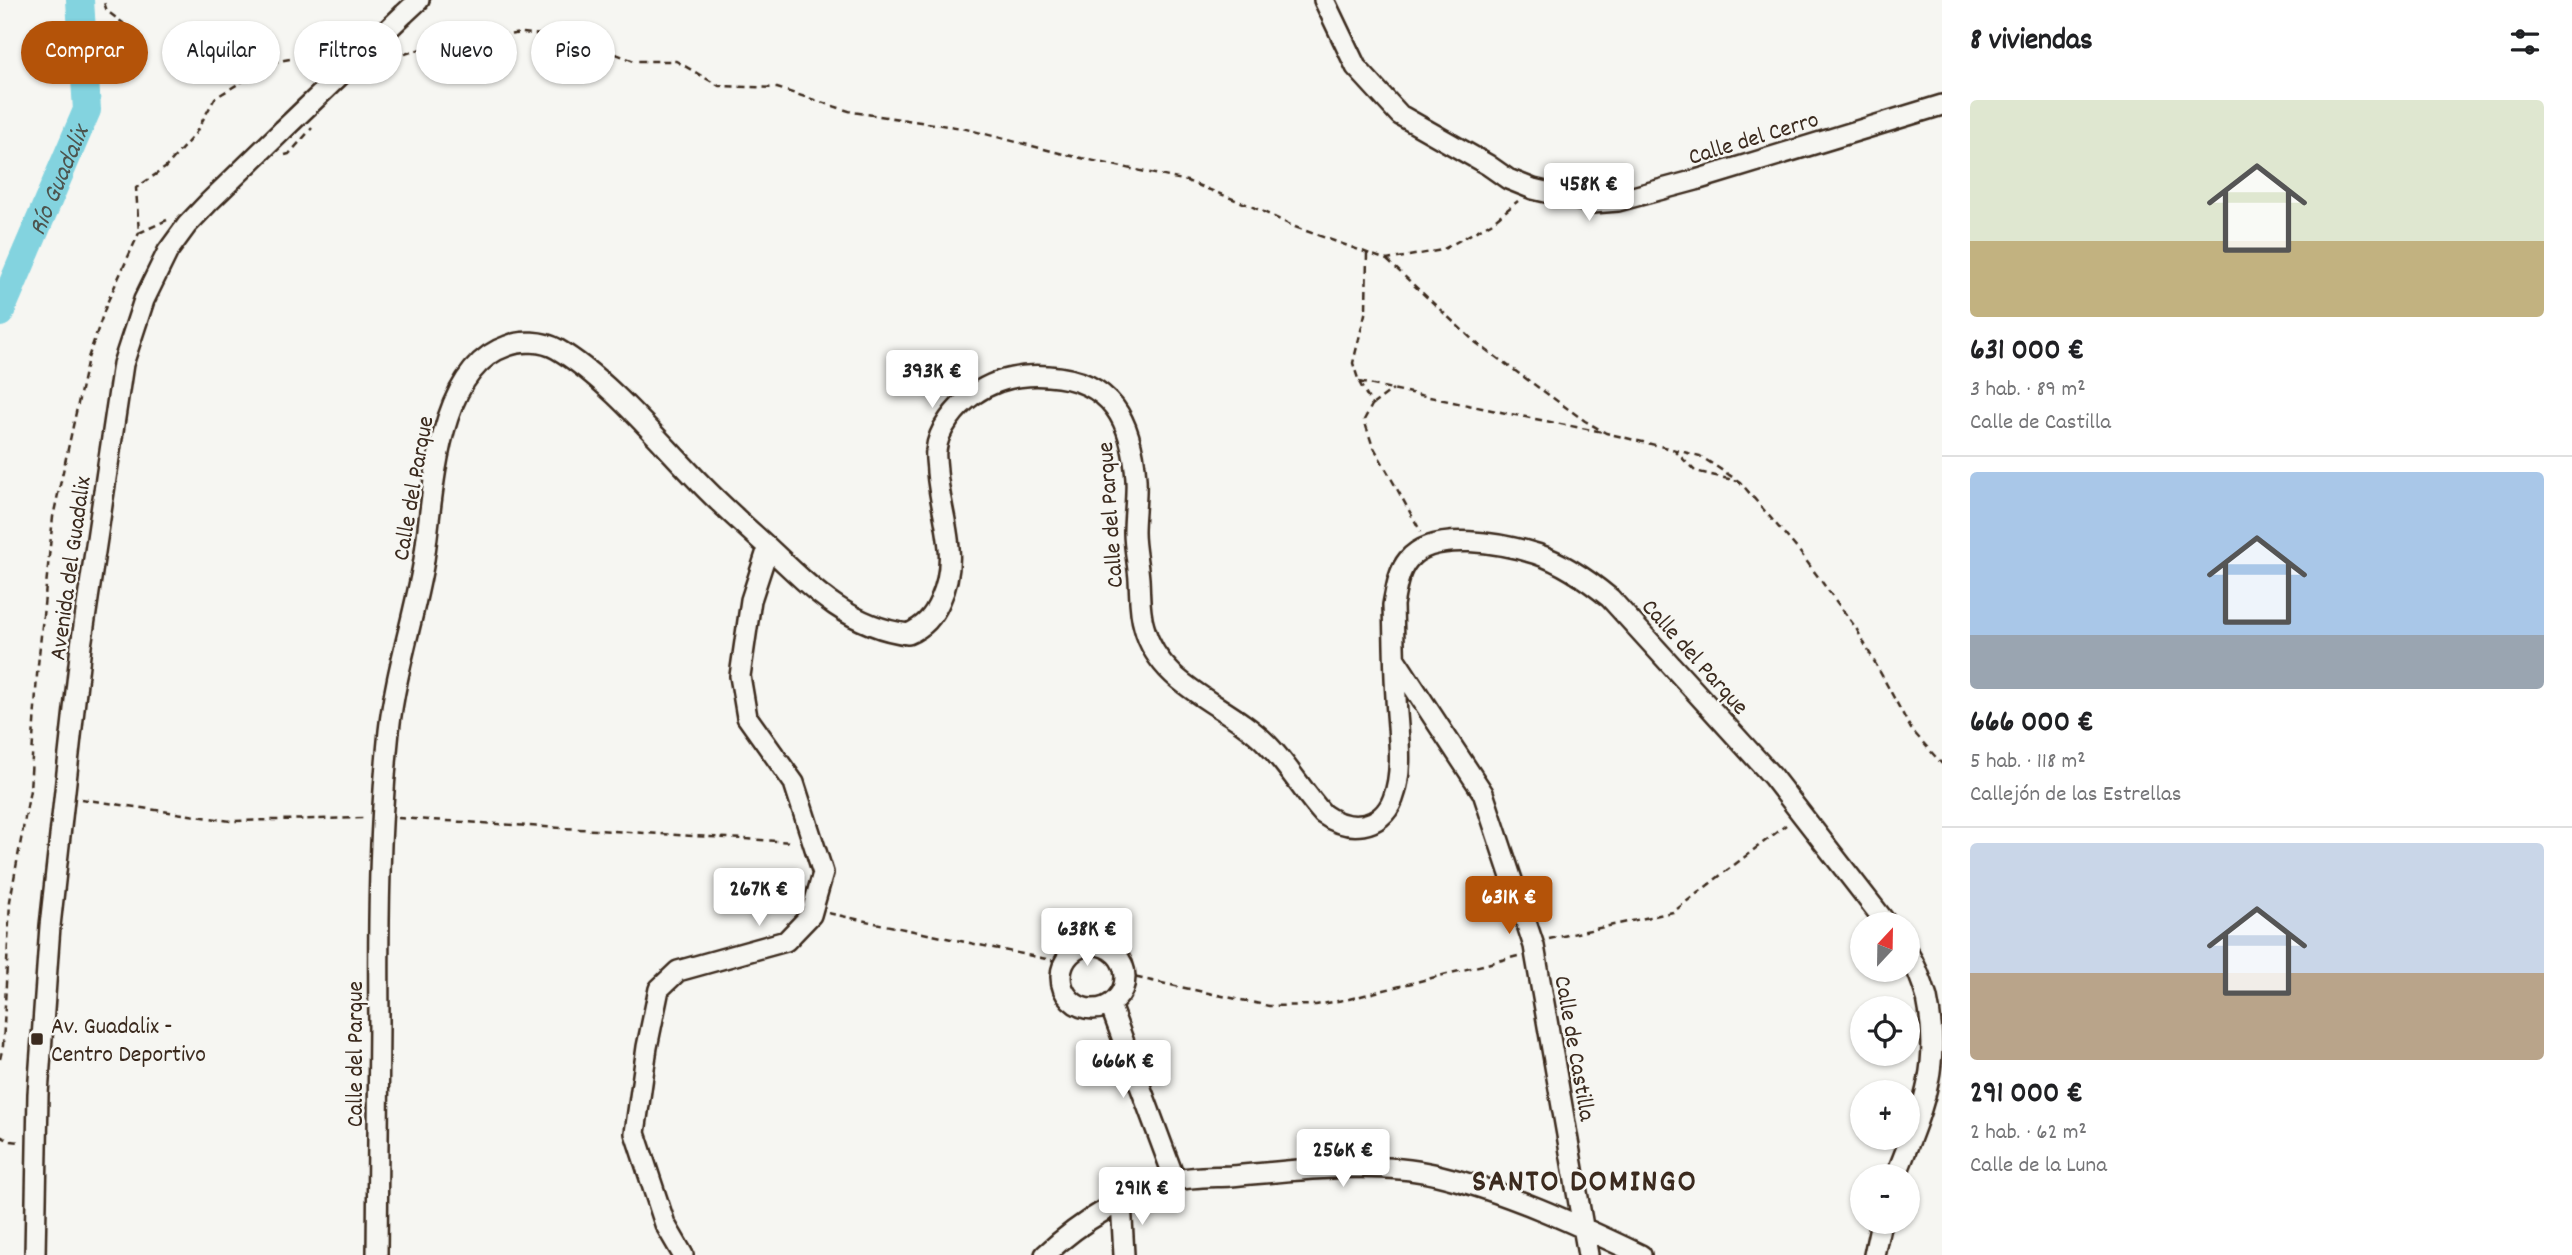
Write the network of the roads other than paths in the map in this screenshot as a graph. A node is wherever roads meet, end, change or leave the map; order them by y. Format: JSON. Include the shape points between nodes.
{"nodes":[{"id":1,"x":1324,"y":0,"type":"edge"},
{"id":2,"x":411,"y":7,"type":"edge"},
{"id":3,"x":1942,"y":105,"type":"edge"},
{"id":4,"x":768,"y":548,"type":"junction"},
{"id":5,"x":1395,"y":658,"type":"junction"},
{"id":6,"x":1878,"y":912,"type":"edge"},
{"id":7,"x":1920,"y":978,"type":"edge"},
{"id":8,"x":1110,"y":1005,"type":"junction"},
{"id":9,"x":1901,"y":1164,"type":"edge"},
{"id":10,"x":1175,"y":1180,"type":"junction"},
{"id":11,"x":1121,"y":1201,"type":"junction"},
{"id":12,"x":1583,"y":1228,"type":"junction"},
{"id":13,"x":1878,"y":1234,"type":"edge"},
{"id":14,"x":35,"y":1255,"type":"edge"},
{"id":15,"x":377,"y":1255,"type":"edge"},
{"id":16,"x":683,"y":1255,"type":"edge"},
{"id":17,"x":1045,"y":1255,"type":"edge"},
{"id":18,"x":1124,"y":1255,"type":"edge"},
{"id":19,"x":1588,"y":1255,"type":"edge"},
{"id":20,"x":1641,"y":1255,"type":"edge"},
{"id":21,"x":1874,"y":1255,"type":"edge"}],
"edges":[{"from":1,"to":3,"type":"street","name":"Calle del Cerro","via":[[1356,67],[1400,115],[1508,179],[1593,203],[1618,201],[1708,177]]},
{"from":2,"to":14,"type":"street","name":"Avenida del Guadalix","bridge":true,"via":[[187,225],[168,251],[144,300],[123,364],[81,646],[44,998]]},
{"from":4,"to":5,"type":"street","name":"Calle del Parque","via":[[854,618],[891,632],[915,631],[937,608],[951,564],[936,450],[952,415],[971,396],[1002,380],[1027,375],[1069,379],[1108,398],[1130,433],[1140,608],[1157,657],[1184,685],[1267,744],[1315,805],[1335,822],[1361,827],[1370,824],[1386,812],[1394,798],[1399,754]]},
{"from":4,"to":15,"type":"street","name":"Calle del Parque","via":[[585,369],[550,345],[502,347],[457,390],[442,436],[423,565],[390,726],[377,921]]},
{"from":4,"to":16,"type":"street","via":[[751,600],[740,676],[747,717],[794,783],[823,873],[811,915],[786,942],[678,971],[659,989],[635,1132],[665,1224]]},
{"from":5,"to":6,"type":"street","name":"Calle del Parque","via":[[1396,586],[1418,550],[1451,541],[1511,548],[1538,555],[1587,579],[1610,598],[1772,776]]},
{"from":5,"to":12,"type":"street","name":"Calle de Castilla","via":[[1483,793],[1533,947]]},
{"from":7,"to":9,"type":"street","via":[[1931,1012],[1936,1069],[1927,1105]]},
{"from":8,"to":8,"type":"street","via":[[1095,1010],[1079,1007],[1067,998],[1062,968],[1070,954],[1083,946],[1113,952],[1123,964],[1121,995]]},
{"from":8,"to":10,"type":"street"},
{"from":10,"to":11,"type":"street"},
{"from":10,"to":12,"type":"street","via":[[1303,1170],[1431,1174],[1513,1199]]},
{"from":11,"to":17,"type":"street"},
{"from":11,"to":18,"type":"street"},
{"from":12,"to":19,"type":"street","name":"Calle de Castilla"},
{"from":12,"to":20,"type":"street"},
{"from":13,"to":21,"type":"street"}]}
